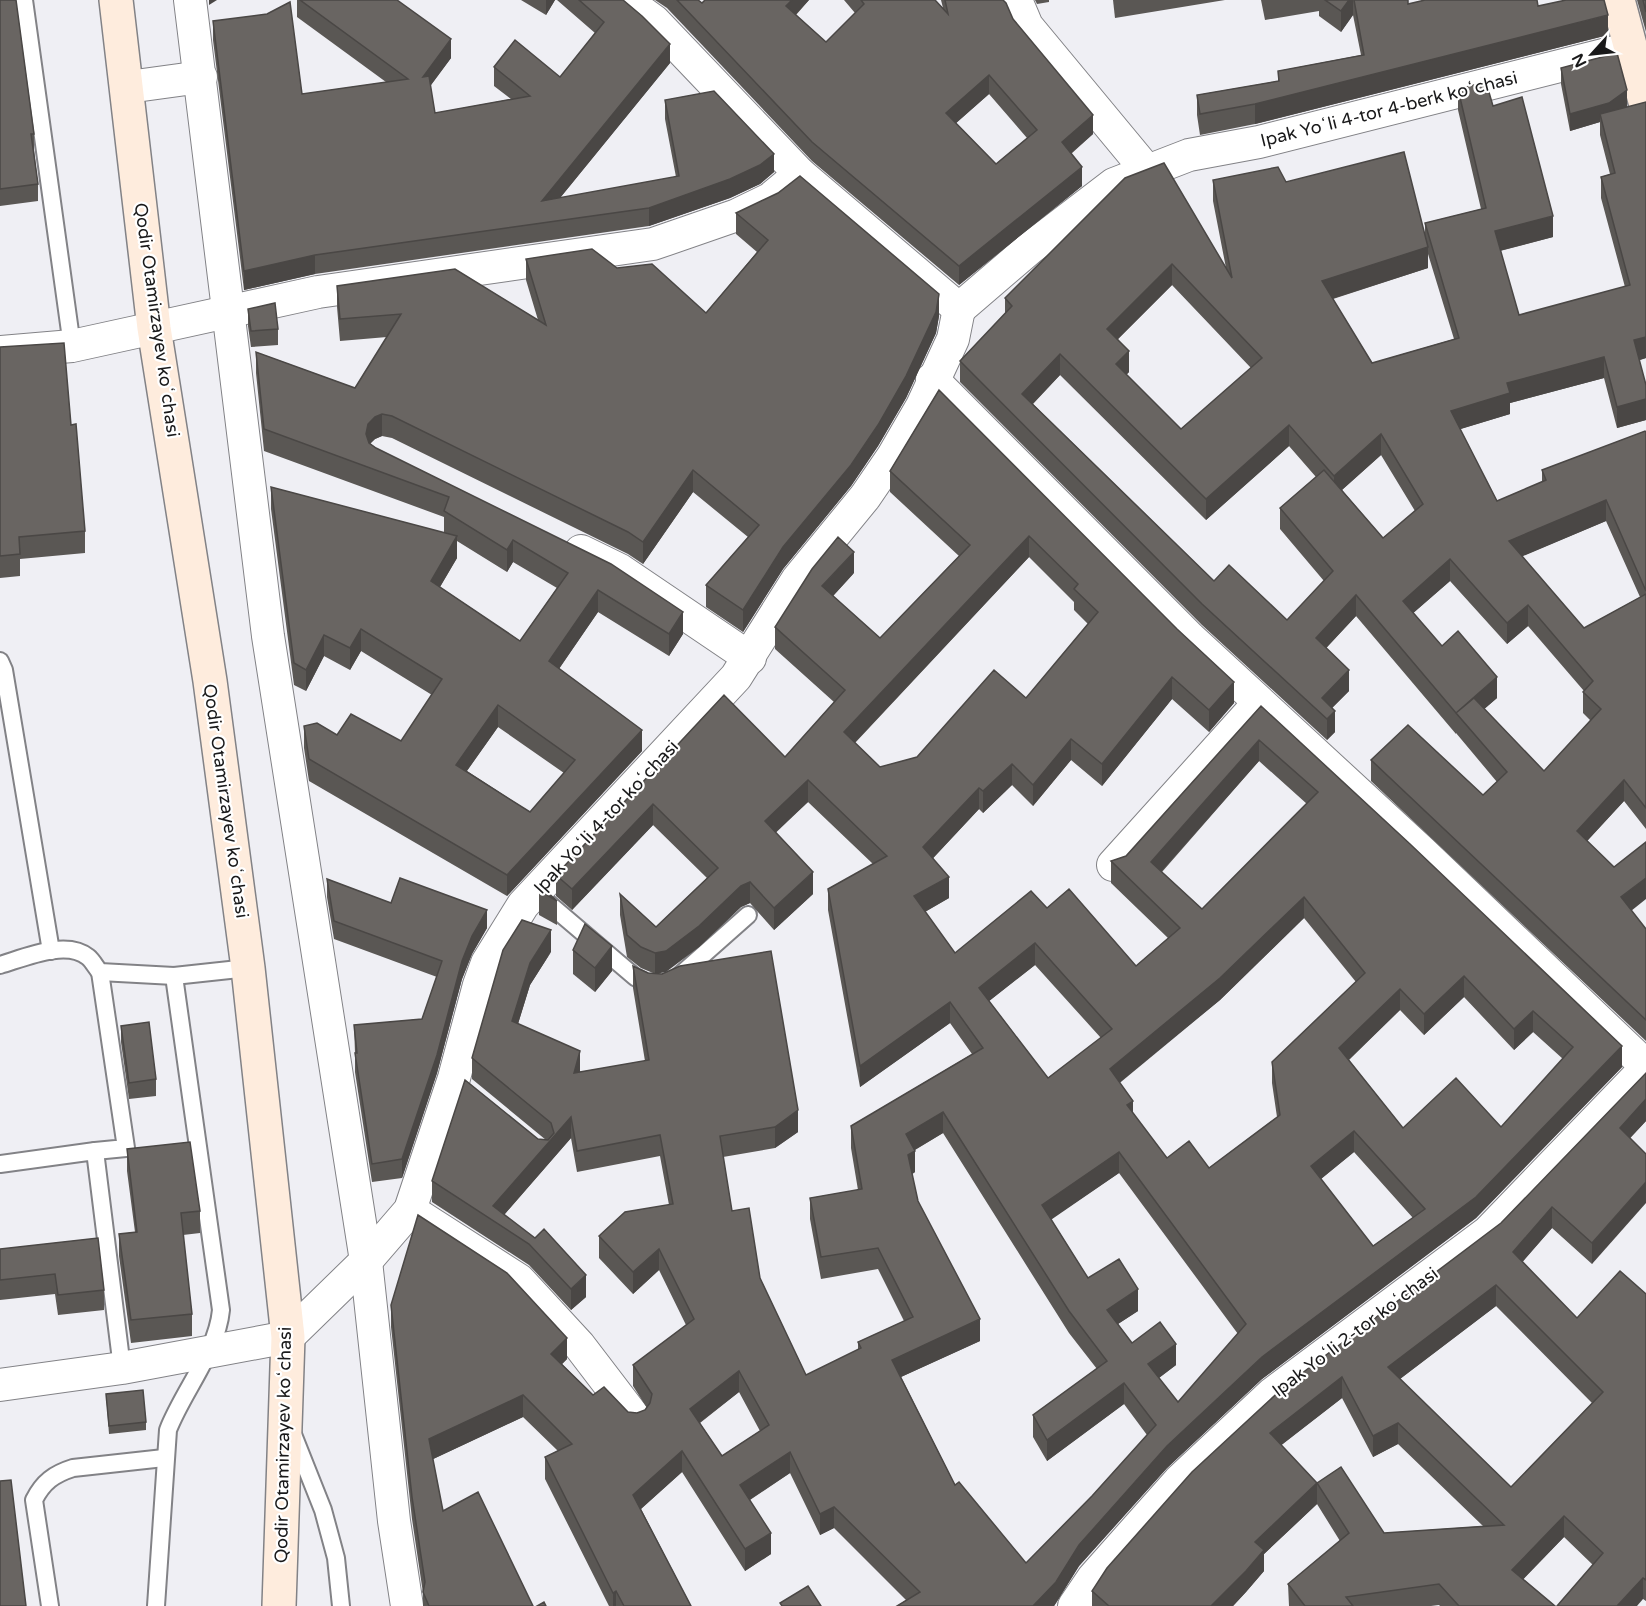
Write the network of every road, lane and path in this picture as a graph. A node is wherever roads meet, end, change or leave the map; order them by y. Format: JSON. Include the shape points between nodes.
{"nodes":[{"id":1,"x":24,"y":0,"type":"edge"},
{"id":2,"x":116,"y":0,"type":"edge"},
{"id":3,"x":190,"y":0,"type":"edge"},
{"id":4,"x":625,"y":0,"type":"edge"},
{"id":5,"x":1016,"y":0,"type":"edge"},
{"id":6,"x":1618,"y":0,"type":"edge"},
{"id":7,"x":1631,"y":48,"type":"junction"},
{"id":8,"x":201,"y":77,"type":"junction"},
{"id":9,"x":128,"y":87,"type":"junction"},
{"id":10,"x":1646,"y":105,"type":"edge"},
{"id":11,"x":1148,"y":172,"type":"junction"},
{"id":12,"x":800,"y":174,"type":"junction"},
{"id":13,"x":959,"y":309,"type":"junction"},
{"id":14,"x":229,"y":310,"type":"junction"},
{"id":15,"x":154,"y":328,"type":"junction"},
{"id":16,"x":72,"y":346,"type":"junction"},
{"id":17,"x":0,"y":352,"type":"edge"},
{"id":18,"x":932,"y":380,"type":"junction"},
{"id":19,"x":556,"y":538,"type":"edge"},
{"id":20,"x":750,"y":658,"type":"junction"},
{"id":21,"x":0,"y":661,"type":"edge"},
{"id":22,"x":1259,"y":703,"type":"junction"},
{"id":23,"x":1113,"y":865,"type":"edge"},
{"id":24,"x":535,"y":892,"type":"junction"},
{"id":25,"x":748,"y":915,"type":"dead end"},
{"id":26,"x":51,"y":951,"type":"junction"},
{"id":27,"x":0,"y":965,"type":"edge"},
{"id":28,"x":248,"y":968,"type":"junction"},
{"id":29,"x":100,"y":972,"type":"junction"},
{"id":30,"x":174,"y":976,"type":"junction"},
{"id":31,"x":1646,"y":1067,"type":"edge"},
{"id":32,"x":95,"y":1151,"type":"junction"},
{"id":33,"x":0,"y":1164,"type":"edge"},
{"id":34,"x":410,"y":1210,"type":"junction"},
{"id":35,"x":366,"y":1261,"type":"junction"},
{"id":36,"x":288,"y":1337,"type":"junction"},
{"id":37,"x":208,"y":1351,"type":"junction"},
{"id":38,"x":122,"y":1368,"type":"junction"},
{"id":39,"x":0,"y":1385,"type":"edge"},
{"id":40,"x":634,"y":1417,"type":"edge"},
{"id":41,"x":287,"y":1418,"type":"junction"},
{"id":42,"x":164,"y":1458,"type":"junction"},
{"id":43,"x":50,"y":1606,"type":"edge"},
{"id":44,"x":156,"y":1606,"type":"edge"},
{"id":45,"x":279,"y":1606,"type":"edge"},
{"id":46,"x":341,"y":1606,"type":"edge"},
{"id":47,"x":407,"y":1606,"type":"edge"},
{"id":48,"x":1074,"y":1606,"type":"edge"}],
"edges":[{"from":1,"to":16,"type":"lane"},
{"from":2,"to":9,"type":"main road","name":"Qodir Otamirzayev koʻchasi"},
{"from":3,"to":8,"type":"street"},
{"from":4,"to":12,"type":"street","via":[[654,21]]},
{"from":5,"to":11,"type":"street","via":[[1027,26]]},
{"from":6,"to":7,"type":"main road"},
{"from":7,"to":10,"type":"main road"},
{"from":7,"to":11,"type":"street","name":"Ipak Yoʻli 4-tor 4-berk koʻchasi","via":[[1258,142],[1189,155]]},
{"from":8,"to":9,"type":"street"},
{"from":8,"to":14,"type":"street"},
{"from":9,"to":15,"type":"main road","name":"Qodir Otamirzayev koʻchasi"},
{"from":11,"to":13,"type":"street","name":"Ipak Yoʻli 4-tor 4-berk koʻchasi","via":[[1114,184],[1079,209]]},
{"from":12,"to":13,"type":"street"},
{"from":12,"to":14,"type":"street","via":[[770,199],[737,215],[653,244],[318,292]]},
{"from":13,"to":18,"type":"street","name":"Ipak Yoʻli 4-tor koʻchasi","via":[[953,339]]},
{"from":14,"to":15,"type":"street"},
{"from":14,"to":35,"type":"street","via":[[268,636]]},
{"from":15,"to":16,"type":"street"},
{"from":15,"to":28,"type":"main road","name":"Qodir Otamirzayev koʻchasi","via":[[210,681]]},
{"from":16,"to":17,"type":"street"},
{"from":18,"to":20,"type":"street","name":"Ipak Yoʻli 4-tor koʻchasi","via":[[893,456],[797,580]]},
{"from":18,"to":22,"type":"street"},
{"from":19,"to":20,"type":"street","via":[[620,570]]},
{"from":20,"to":24,"type":"street","name":"Ipak Yoʻli 4-tor koʻchasi"},
{"from":21,"to":26,"type":"lane"},
{"from":22,"to":23,"type":"street"},
{"from":22,"to":31,"type":"street","via":[[1422,852]]},
{"from":24,"to":25,"type":"lane","via":[[649,985],[663,985],[681,976]]},
{"from":24,"to":34,"type":"street","name":"Ipak Yoʻli 4-tor koʻchasi","via":[[488,963],[463,1085]]},
{"from":26,"to":27,"type":"lane"},
{"from":26,"to":29,"type":"lane","via":[[69,950],[87,956]]},
{"from":28,"to":30,"type":"lane"},
{"from":28,"to":36,"type":"main road","name":"Qodir Otamirzayev koʻchasi"},
{"from":29,"to":30,"type":"lane"},
{"from":29,"to":32,"type":"lane","via":[[126,1148]]},
{"from":30,"to":37,"type":"lane","via":[[221,1310],[220,1325]]},
{"from":31,"to":48,"type":"street","name":"Ipak Yoʻli 2-tor koʻchasi","via":[[1488,1232],[1274,1393],[1179,1481],[1093,1578]]},
{"from":32,"to":33,"type":"lane"},
{"from":32,"to":38,"type":"lane"},
{"from":34,"to":35,"type":"street","name":"Ipak Yoʻli 4-tor koʻchasi"},
{"from":34,"to":40,"type":"street","via":[[519,1280],[579,1345]]},
{"from":35,"to":36,"type":"street","name":"Ipak Yoʻli 4-tor koʻchasi"},
{"from":35,"to":47,"type":"street"},
{"from":36,"to":37,"type":"street"},
{"from":36,"to":41,"type":"main road","name":"Qodir Otamirzayev koʻchasi"},
{"from":37,"to":38,"type":"street"},
{"from":37,"to":42,"type":"lane","via":[[177,1405]]},
{"from":38,"to":39,"type":"street"},
{"from":41,"to":45,"type":"main road","name":"Qodir Otamirzayev koʻchasi"},
{"from":41,"to":46,"type":"lane","via":[[323,1510],[336,1558]]},
{"from":42,"to":43,"type":"lane","via":[[73,1468],[59,1473],[40,1489],[34,1500]]},
{"from":42,"to":44,"type":"lane"}]}
